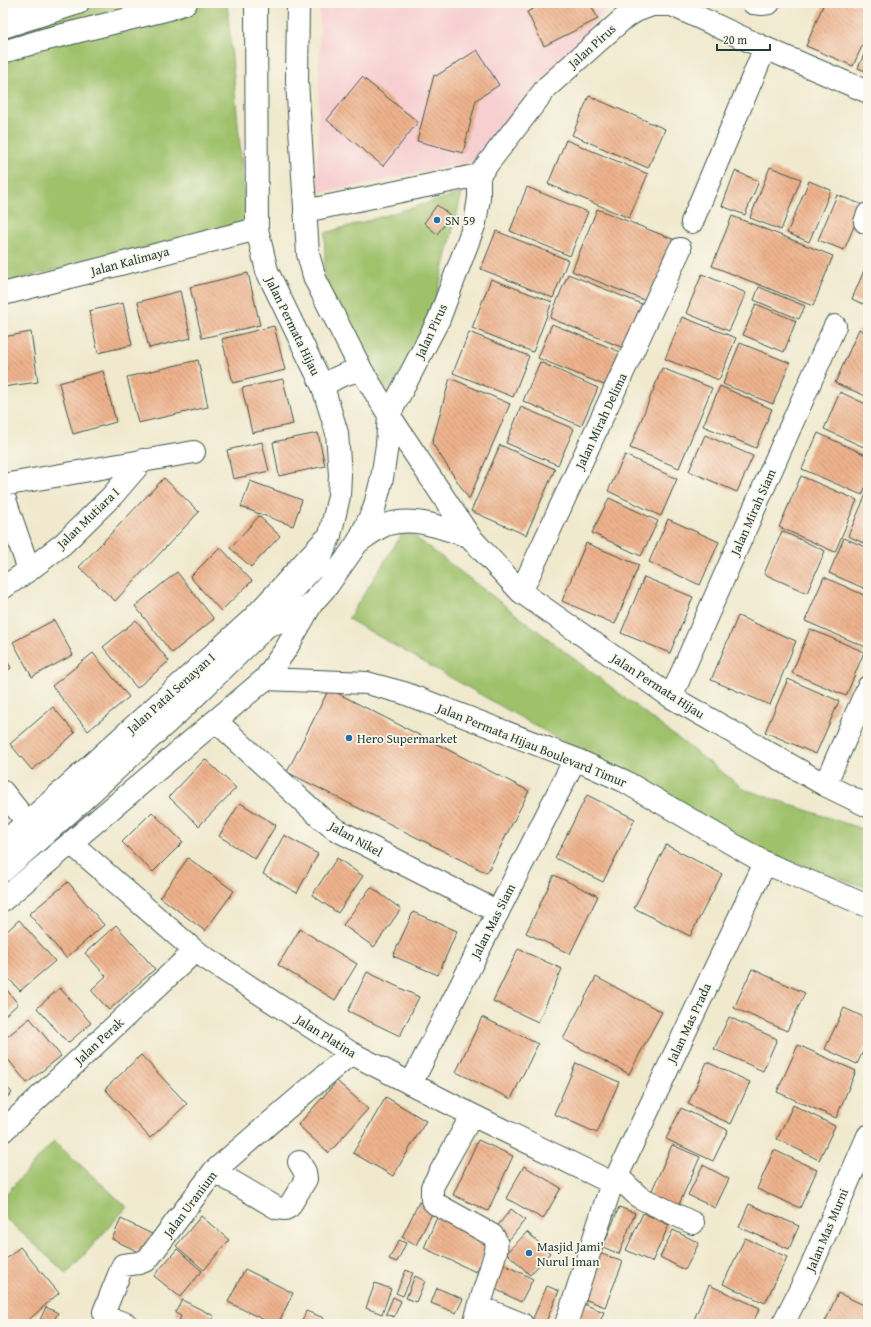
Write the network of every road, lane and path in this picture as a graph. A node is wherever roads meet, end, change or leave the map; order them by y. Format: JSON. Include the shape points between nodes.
{"nodes":[{"id":1,"x":31,"y":3,"type":"edge"},
{"id":2,"x":78,"y":3,"type":"edge"},
{"id":3,"x":186,"y":3,"type":"edge"},
{"id":4,"x":256,"y":3,"type":"edge"},
{"id":5,"x":298,"y":3,"type":"edge"},
{"id":6,"x":753,"y":3,"type":"edge"},
{"id":7,"x":769,"y":3,"type":"edge"},
{"id":8,"x":3,"y":12,"type":"edge"},
{"id":9,"x":52,"y":12,"type":"junction"},
{"id":10,"x":3,"y":26,"type":"edge"},
{"id":11,"x":43,"y":40,"type":"junction"},
{"id":12,"x":765,"y":48,"type":"junction"},
{"id":13,"x":3,"y":52,"type":"edge"},
{"id":14,"x":868,"y":92,"type":"edge"},
{"id":15,"x":480,"y":175,"type":"junction"},
{"id":16,"x":304,"y":211,"type":"junction"},
{"id":17,"x":692,"y":222,"type":"dead end"},
{"id":18,"x":256,"y":229,"type":"junction"},
{"id":19,"x":680,"y":249,"type":"dead end"},
{"id":20,"x":3,"y":294,"type":"edge"},
{"id":21,"x":835,"y":326,"type":"dead end"},
{"id":22,"x":362,"y":371,"type":"junction"},
{"id":23,"x":323,"y":387,"type":"junction"},
{"id":24,"x":389,"y":415,"type":"junction"},
{"id":25,"x":194,"y":452,"type":"dead end"},
{"id":26,"x":144,"y":460,"type":"junction"},
{"id":27,"x":3,"y":485,"type":"edge"},
{"id":28,"x":3,"y":494,"type":"edge"},
{"id":29,"x":330,"y":535,"type":"junction"},
{"id":30,"x":470,"y":536,"type":"junction"},
{"id":31,"x":358,"y":542,"type":"junction"},
{"id":32,"x":29,"y":570,"type":"junction"},
{"id":33,"x":3,"y":588,"type":"edge"},
{"id":34,"x":521,"y":592,"type":"junction"},
{"id":35,"x":312,"y":603,"type":"junction"},
{"id":36,"x":261,"y":632,"type":"junction"},
{"id":37,"x":265,"y":679,"type":"junction"},
{"id":38,"x":868,"y":687,"type":"edge"},
{"id":39,"x":671,"y":697,"type":"junction"},
{"id":40,"x":216,"y":721,"type":"junction"},
{"id":41,"x":575,"y":759,"type":"junction"},
{"id":42,"x":825,"y":785,"type":"junction"},
{"id":43,"x":3,"y":792,"type":"edge"},
{"id":44,"x":868,"y":806,"type":"edge"},
{"id":45,"x":27,"y":822,"type":"junction"},
{"id":46,"x":3,"y":843,"type":"edge"},
{"id":47,"x":71,"y":843,"type":"junction"},
{"id":48,"x":765,"y":863,"type":"junction"},
{"id":49,"x":3,"y":871,"type":"edge"},
{"id":50,"x":3,"y":900,"type":"edge"},
{"id":51,"x":868,"y":906,"type":"edge"},
{"id":52,"x":498,"y":912,"type":"junction"},
{"id":53,"x":195,"y":951,"type":"junction"},
{"id":54,"x":350,"y":1053,"type":"junction"},
{"id":55,"x":411,"y":1084,"type":"junction"},
{"id":56,"x":472,"y":1115,"type":"junction"},
{"id":57,"x":3,"y":1131,"type":"edge"},
{"id":58,"x":868,"y":1136,"type":"edge"},
{"id":59,"x":299,"y":1162,"type":"dead end"},
{"id":60,"x":214,"y":1171,"type":"junction"},
{"id":61,"x":614,"y":1179,"type":"junction"},
{"id":62,"x":693,"y":1223,"type":"dead end"},
{"id":63,"x":477,"y":1315,"type":"edge"},
{"id":64,"x":126,"y":1324,"type":"edge"},
{"id":65,"x":522,"y":1324,"type":"edge"},
{"id":66,"x":566,"y":1324,"type":"edge"},
{"id":67,"x":783,"y":1324,"type":"edge"}],
"edges":[{"from":1,"to":8,"type":"street"},
{"from":2,"to":9,"type":"street"},
{"from":3,"to":11,"type":"street"},
{"from":4,"to":18,"type":"street","name":"Jalan Permata Hijau"},
{"from":5,"to":16,"type":"street","name":"Jalan Permata Hijau","via":[[298,81]]},
{"from":6,"to":7,"type":"street"},
{"from":9,"to":10,"type":"street"},
{"from":9,"to":11,"type":"street"},
{"from":11,"to":13,"type":"street"},
{"from":12,"to":14,"type":"street","name":"Jalan Pirus"},
{"from":12,"to":15,"type":"street","name":"Jalan Pirus","via":[[672,5],[652,5],[636,11],[623,18],[547,87]]},
{"from":12,"to":17,"type":"street"},
{"from":15,"to":16,"type":"street"},
{"from":15,"to":24,"type":"street","name":"Jalan Pirus","via":[[475,223],[439,319]]},
{"from":16,"to":22,"type":"street","name":"Jalan Permata Hijau","via":[[308,254],[315,280]]},
{"from":18,"to":20,"type":"street","name":"Jalan Kalimaya"},
{"from":18,"to":23,"type":"street","name":"Jalan Permata Hijau","via":[[266,271]]},
{"from":19,"to":34,"type":"street","name":"Jalan Mirah Delima"},
{"from":21,"to":39,"type":"street","name":"Jalan Mirah Siam"},
{"from":22,"to":23,"type":"street","via":[[341,375]]},
{"from":22,"to":24,"type":"street","name":"Jalan Permata Hijau"},
{"from":23,"to":29,"type":"street","name":"Jalan Permata Hijau","via":[[337,433],[340,475],[339,496]]},
{"from":24,"to":30,"type":"street","name":"Jalan Permata Hijau"},
{"from":24,"to":31,"type":"street","via":[[382,478],[374,509]]},
{"from":25,"to":26,"type":"street","name":"Jalan Mutiara I"},
{"from":26,"to":27,"type":"street","name":"Jalan Mutiara I"},
{"from":26,"to":32,"type":"street","name":"Jalan Mutiara I","via":[[63,544]]},
{"from":28,"to":32,"type":"street"},
{"from":29,"to":36,"type":"street","name":"Jalan Permata Hijau","via":[[319,562],[273,610]]},
{"from":29,"to":45,"type":"street","name":"Jalan Patal Senayan I","via":[[249,622]]},
{"from":30,"to":31,"type":"street","via":[[428,523],[403,521],[384,526]]},
{"from":30,"to":34,"type":"street","name":"Jalan Permata Hijau"},
{"from":31,"to":35,"type":"street"},
{"from":32,"to":33,"type":"street","name":"Jalan Mutiara I"},
{"from":34,"to":39,"type":"street","name":"Jalan Permata Hijau"},
{"from":35,"to":36,"type":"street"},
{"from":35,"to":37,"type":"street","via":[[286,649]]},
{"from":36,"to":49,"type":"street","name":"Jalan Patal Senayan I","via":[[181,710]]},
{"from":37,"to":40,"type":"street"},
{"from":37,"to":41,"type":"street","name":"Jalan Permata Hijau Boulevard Timur","via":[[367,683],[404,693]]},
{"from":38,"to":42,"type":"street"},
{"from":39,"to":42,"type":"street","name":"Jalan Permata Hijau"},
{"from":40,"to":47,"type":"street"},
{"from":40,"to":52,"type":"street","name":"Jalan Nikel","via":[[335,829]]},
{"from":41,"to":48,"type":"street","name":"Jalan Permata Hijau Boulevard Timur","via":[[624,781]]},
{"from":41,"to":52,"type":"street","name":"Jalan Mas Siam"},
{"from":42,"to":44,"type":"street","name":"Jalan Permata Hijau"},
{"from":43,"to":45,"type":"street"},
{"from":45,"to":46,"type":"street","name":"Jalan Patal Senayan I"},
{"from":47,"to":50,"type":"street"},
{"from":47,"to":53,"type":"street","name":"Jalan Platina"},
{"from":48,"to":51,"type":"street","name":"Jalan Permata Hijau Boulevard Timur"},
{"from":48,"to":61,"type":"street","name":"Jalan Mas Prada"},
{"from":52,"to":55,"type":"street","name":"Jalan Mas Siam"},
{"from":53,"to":54,"type":"street","name":"Jalan Platina"},
{"from":53,"to":57,"type":"street","name":"Jalan Perak"},
{"from":54,"to":55,"type":"street","name":"Jalan Platina"},
{"from":54,"to":60,"type":"street","name":"Jalan Uranium"},
{"from":55,"to":56,"type":"street","name":"Jalan Platina"},
{"from":56,"to":61,"type":"street","name":"Jalan Platina"},
{"from":56,"to":63,"type":"street","via":[[432,1187],[432,1200],[496,1239],[496,1251]]},
{"from":58,"to":67,"type":"street","name":"Jalan Mas Murni","via":[[807,1276]]},
{"from":59,"to":60,"type":"street","via":[[306,1179],[289,1207],[285,1209],[277,1208]]},
{"from":60,"to":64,"type":"street","name":"Jalan Uranium","via":[[147,1260],[123,1265],[104,1312],[106,1317]]},
{"from":61,"to":62,"type":"street","name":"Jalan Platina","via":[[639,1197]]},
{"from":61,"to":66,"type":"street","name":"Jalan Mas Prada"},
{"from":63,"to":65,"type":"street"}]}
